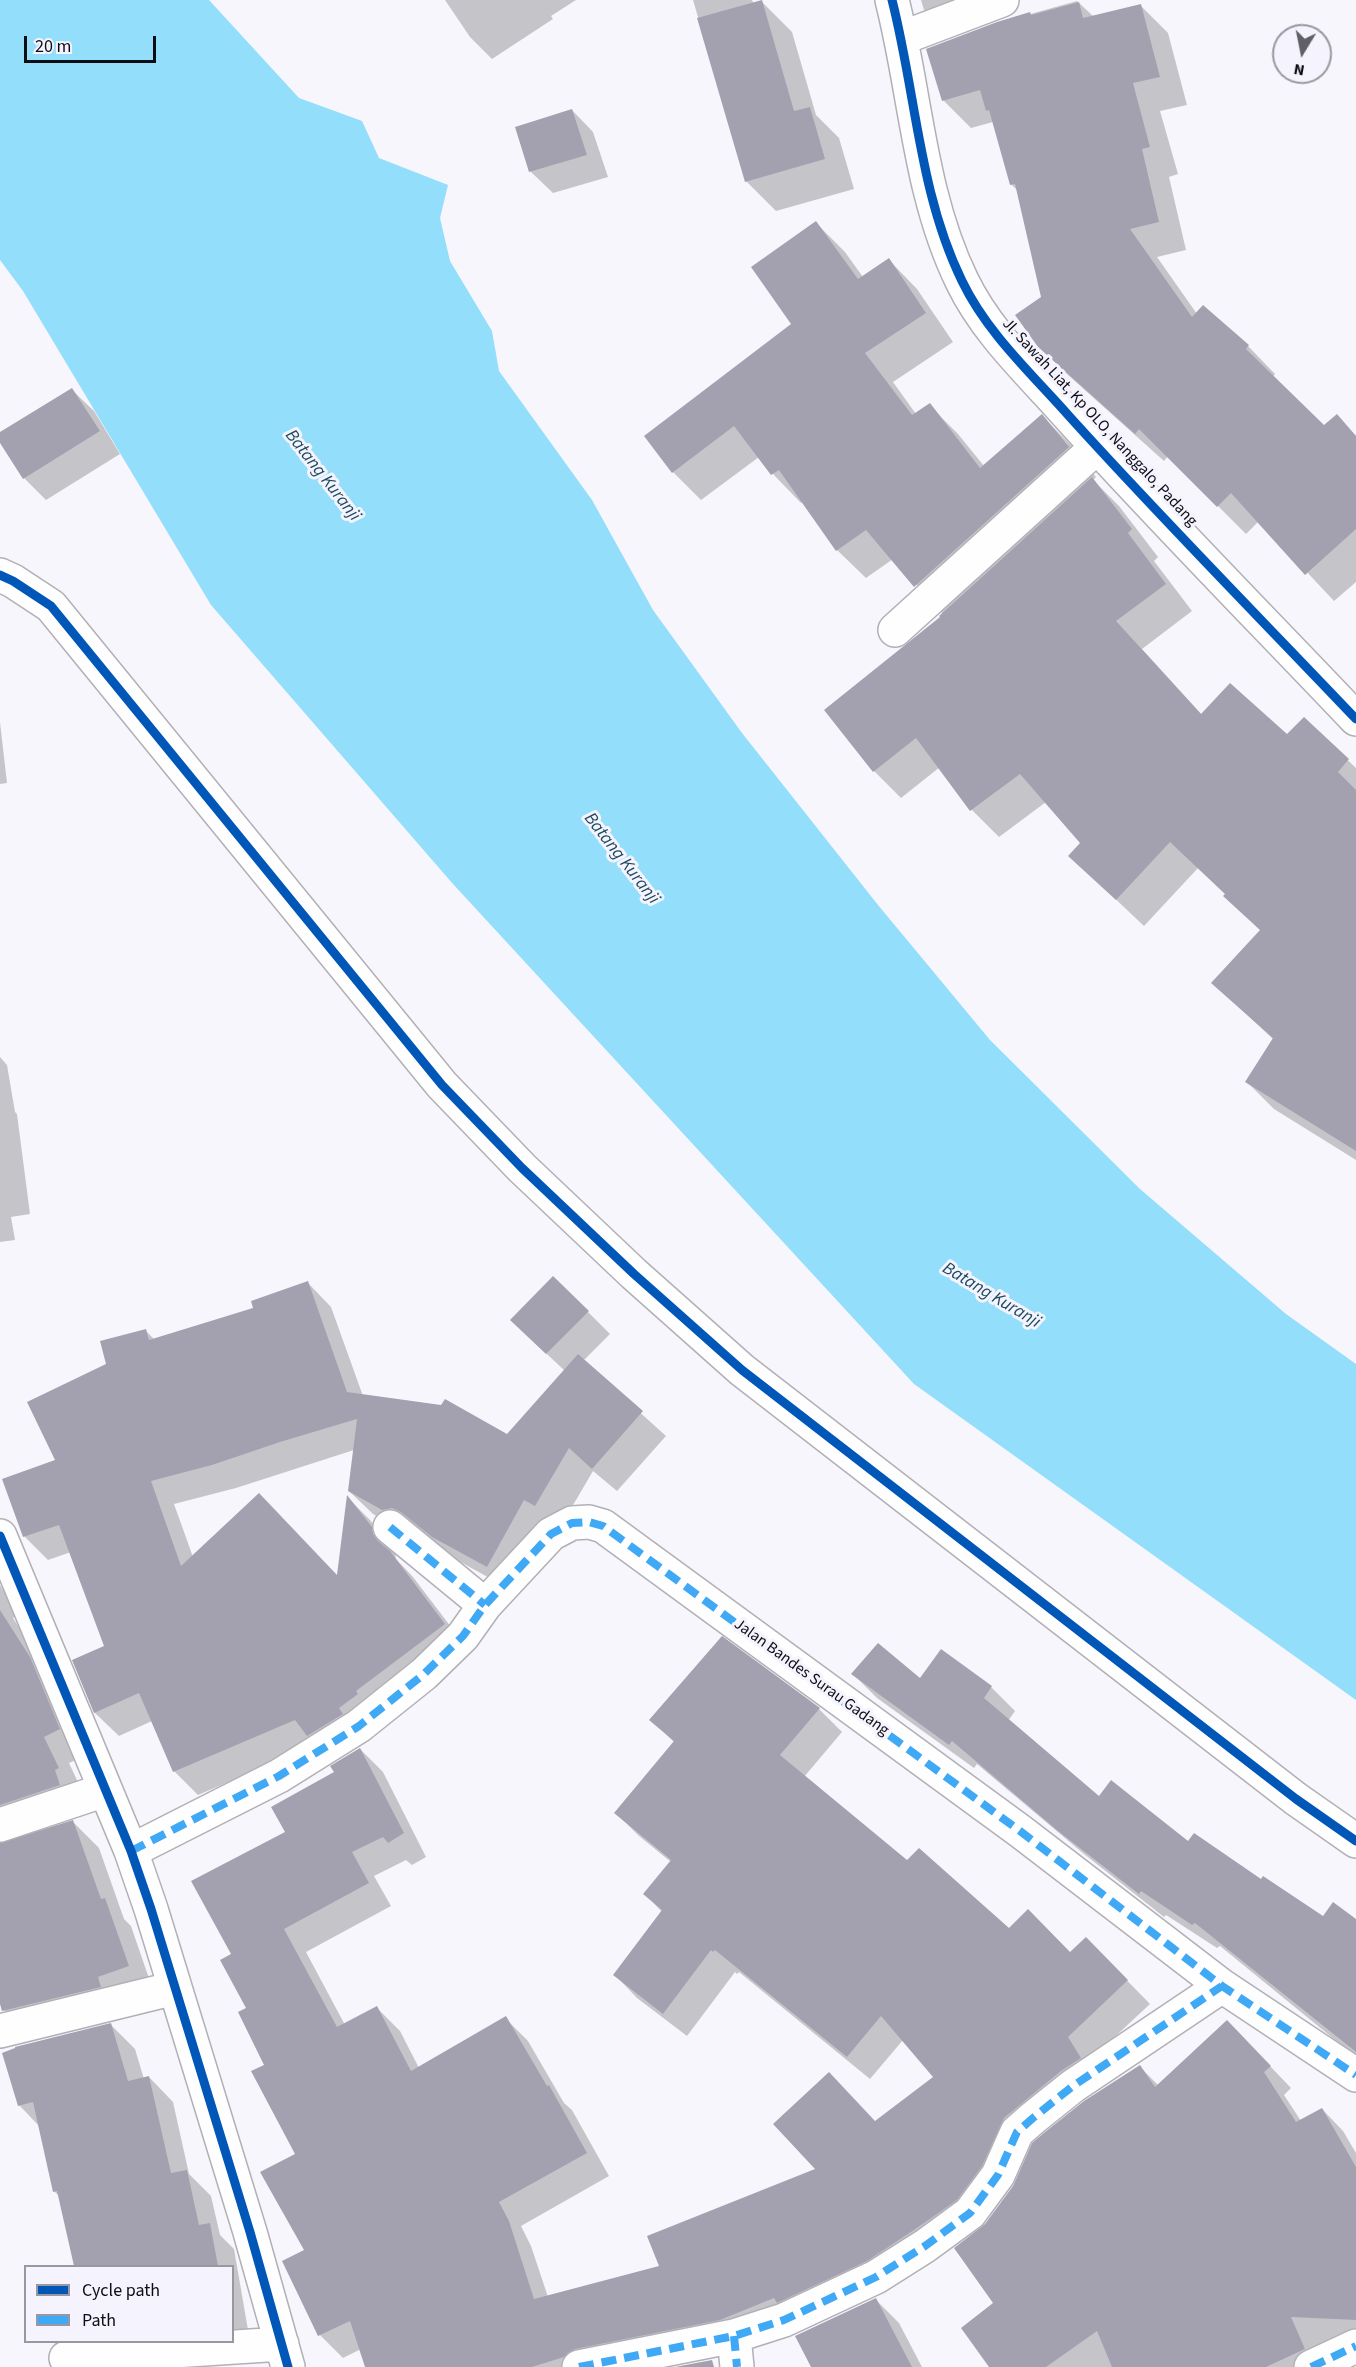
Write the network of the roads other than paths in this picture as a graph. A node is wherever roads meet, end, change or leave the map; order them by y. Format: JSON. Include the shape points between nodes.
{"nodes":[{"id":1,"x":892,"y":0,"type":"edge"},
{"id":2,"x":1002,"y":0,"type":"edge"},
{"id":3,"x":902,"y":38,"type":"junction"},
{"id":4,"x":1097,"y":447,"type":"junction"},
{"id":5,"x":0,"y":575,"type":"edge"},
{"id":6,"x":895,"y":630,"type":"dead end"},
{"id":7,"x":1356,"y":719,"type":"edge"},
{"id":8,"x":390,"y":1527,"type":"dead end"},
{"id":9,"x":0,"y":1536,"type":"edge"},
{"id":10,"x":485,"y":1605,"type":"junction"},
{"id":11,"x":105,"y":1790,"type":"junction"},
{"id":12,"x":0,"y":1825,"type":"edge"},
{"id":13,"x":1356,"y":1841,"type":"edge"},
{"id":14,"x":131,"y":1851,"type":"junction"},
{"id":15,"x":1222,"y":1986,"type":"junction"},
{"id":16,"x":176,"y":1988,"type":"junction"},
{"id":17,"x":0,"y":2031,"type":"edge"},
{"id":18,"x":1356,"y":2075,"type":"edge"},
{"id":19,"x":1356,"y":2346,"type":"edge"},
{"id":20,"x":736,"y":2352,"type":"edge"},
{"id":21,"x":285,"y":2356,"type":"edge"},
{"id":22,"x":66,"y":2358,"type":"dead end"},
{"id":23,"x":579,"y":2367,"type":"edge"},
{"id":24,"x":1311,"y":2367,"type":"edge"}],
"edges":[{"from":1,"to":3,"type":"street","name":"Jl. Sawah Liat, Kp OLO, Nanggalo, Padang"},
{"from":2,"to":3,"type":"street"},
{"from":3,"to":4,"type":"street","name":"Jl. Sawah Liat, Kp OLO, Nanggalo, Padang","via":[[932,202],[963,282],[985,321]]},
{"from":4,"to":6,"type":"street"},
{"from":4,"to":7,"type":"street","name":"Jl. Sawah Liat, Kp OLO, Nanggalo, Padang"},
{"from":5,"to":13,"type":"street","via":[[51,606],[442,1085],[522,1168],[634,1274],[742,1371],[1287,1792]]},
{"from":8,"to":10,"type":"street"},
{"from":9,"to":11,"type":"street"},
{"from":10,"to":14,"type":"street","via":[[463,1636],[424,1674],[359,1726],[279,1776]]},
{"from":10,"to":15,"type":"street","name":"Jalan Bandes Surau Gadang","via":[[551,1534],[572,1523],[603,1526],[1020,1831]]},
{"from":11,"to":12,"type":"street"},
{"from":11,"to":14,"type":"street"},
{"from":14,"to":16,"type":"street"},
{"from":15,"to":18,"type":"street","name":"Jalan Bandes Surau Gadang"},
{"from":15,"to":20,"type":"street","via":[[1073,2086],[1017,2132],[998,2175],[970,2213],[925,2247],[876,2277],[784,2320]]},
{"from":16,"to":17,"type":"street"},
{"from":16,"to":21,"type":"street"},
{"from":19,"to":24,"type":"street"},
{"from":20,"to":23,"type":"street"},
{"from":21,"to":22,"type":"street"}]}
